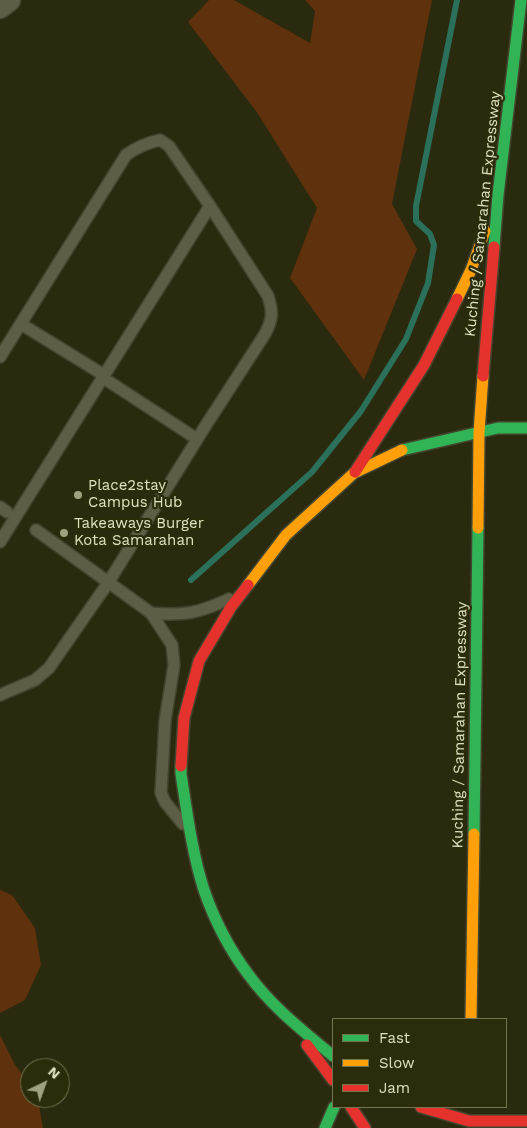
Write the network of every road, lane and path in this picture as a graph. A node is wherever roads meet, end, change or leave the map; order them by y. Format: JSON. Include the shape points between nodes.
{"nodes":[{"id":1,"x":8,"y":0,"type":"edge"},
{"id":2,"x":521,"y":0,"type":"edge"},
{"id":3,"x":0,"y":7,"type":"edge"},
{"id":4,"x":498,"y":195,"type":"junction"},
{"id":5,"x":210,"y":206,"type":"junction"},
{"id":6,"x":21,"y":324,"type":"junction"},
{"id":7,"x":0,"y":357,"type":"edge"},
{"id":8,"x":527,"y":428,"type":"edge"},
{"id":9,"x":479,"y":432,"type":"junction"},
{"id":10,"x":197,"y":439,"type":"junction"},
{"id":11,"x":354,"y":473,"type":"junction"},
{"id":12,"x":36,"y":530,"type":"dead end"},
{"id":13,"x":0,"y":542,"type":"edge"},
{"id":14,"x":108,"y":583,"type":"junction"},
{"id":15,"x":242,"y":593,"type":"junction"},
{"id":16,"x":151,"y":614,"type":"junction"},
{"id":17,"x":0,"y":695,"type":"edge"},
{"id":18,"x":192,"y":836,"type":"junction"},
{"id":19,"x":282,"y":1012,"type":"junction"},
{"id":20,"x":471,"y":1018,"type":"edge"},
{"id":21,"x":332,"y":1055,"type":"edge"},
{"id":22,"x":332,"y":1079,"type":"edge"},
{"id":23,"x":334,"y":1108,"type":"edge"},
{"id":24,"x":352,"y":1108,"type":"edge"},
{"id":25,"x":424,"y":1108,"type":"edge"},
{"id":26,"x":470,"y":1108,"type":"edge"},
{"id":27,"x":527,"y":1121,"type":"edge"},
{"id":28,"x":469,"y":1124,"type":"edge"},
{"id":29,"x":325,"y":1128,"type":"edge"},
{"id":30,"x":365,"y":1128,"type":"edge"}],
"edges":[{"from":1,"to":3,"type":"street"},
{"from":2,"to":4,"type":"main road","name":"Kuching / Samarahan Expressway"},
{"from":4,"to":9,"type":"main road","name":"Kuching / Samarahan Expressway"},
{"from":4,"to":11,"type":"main road","via":[[471,270],[424,364]]},
{"from":5,"to":6,"type":"lane","via":[[169,146],[160,140],[137,147],[126,155]]},
{"from":5,"to":10,"type":"lane","via":[[268,296],[272,309],[265,334]]},
{"from":5,"to":13,"type":"lane"},
{"from":6,"to":7,"type":"lane"},
{"from":6,"to":10,"type":"lane"},
{"from":8,"to":9,"type":"main road"},
{"from":9,"to":11,"type":"main road","via":[[400,450]]},
{"from":9,"to":20,"type":"main road","name":"Kuching / Samarahan Expressway"},
{"from":10,"to":14,"type":"lane"},
{"from":11,"to":15,"type":"main road","via":[[286,535]]},
{"from":12,"to":14,"type":"lane"},
{"from":14,"to":16,"type":"lane"},
{"from":14,"to":17,"type":"lane","via":[[49,668],[35,680]]},
{"from":15,"to":16,"type":"lane","via":[[194,613]]},
{"from":15,"to":18,"type":"main road","via":[[200,661],[184,718],[181,774]]},
{"from":16,"to":18,"type":"lane","via":[[172,645],[174,664],[165,721],[161,793]]},
{"from":18,"to":19,"type":"main road","via":[[204,890],[223,934],[248,975]]},
{"from":19,"to":21,"type":"main road"},
{"from":19,"to":22,"type":"main road"},
{"from":23,"to":29,"type":"main road"},
{"from":24,"to":30,"type":"main road"},
{"from":25,"to":28,"type":"main road"},
{"from":26,"to":28,"type":"main road"},
{"from":27,"to":28,"type":"main road"}]}
